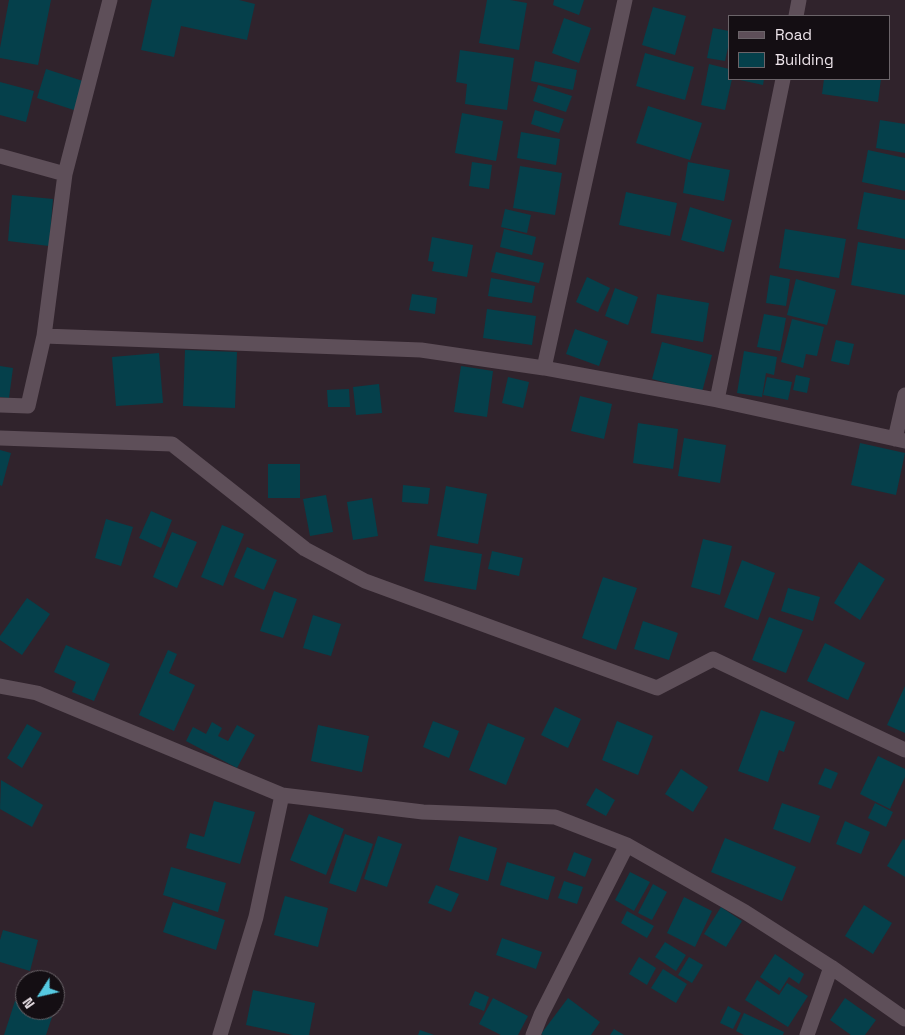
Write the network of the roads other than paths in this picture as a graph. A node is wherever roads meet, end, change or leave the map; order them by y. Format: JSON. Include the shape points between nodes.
{"nodes":[{"id":1,"x":110,"y":0,"type":"edge"},
{"id":2,"x":625,"y":0,"type":"edge"},
{"id":3,"x":799,"y":0,"type":"edge"},
{"id":4,"x":796,"y":15,"type":"edge"},
{"id":5,"x":783,"y":80,"type":"edge"},
{"id":6,"x":0,"y":156,"type":"edge"},
{"id":7,"x":65,"y":174,"type":"junction"},
{"id":8,"x":44,"y":336,"type":"junction"},
{"id":9,"x":544,"y":368,"type":"junction"},
{"id":10,"x":905,"y":395,"type":"edge"},
{"id":11,"x":717,"y":400,"type":"junction"},
{"id":12,"x":0,"y":405,"type":"edge"},
{"id":13,"x":0,"y":438,"type":"edge"},
{"id":14,"x":900,"y":440,"type":"edge"},
{"id":15,"x":0,"y":686,"type":"edge"},
{"id":16,"x":905,"y":750,"type":"edge"},
{"id":17,"x":282,"y":795,"type":"junction"},
{"id":18,"x":627,"y":845,"type":"junction"},
{"id":19,"x":831,"y":966,"type":"junction"},
{"id":20,"x":905,"y":1019,"type":"edge"},
{"id":21,"x":220,"y":1035,"type":"edge"},
{"id":22,"x":533,"y":1035,"type":"edge"},
{"id":23,"x":807,"y":1035,"type":"edge"}],
"edges":[{"from":1,"to":7,"type":"street"},
{"from":2,"to":9,"type":"street"},
{"from":3,"to":4,"type":"street"},
{"from":5,"to":11,"type":"street"},
{"from":6,"to":7,"type":"street"},
{"from":7,"to":8,"type":"street"},
{"from":8,"to":9,"type":"street","via":[[421,350]]},
{"from":8,"to":12,"type":"street","via":[[28,406]]},
{"from":9,"to":11,"type":"street"},
{"from":10,"to":14,"type":"street"},
{"from":11,"to":14,"type":"street"},
{"from":13,"to":16,"type":"street","via":[[172,444],[305,549],[365,581],[657,688],[713,659]]},
{"from":15,"to":17,"type":"street","via":[[37,693]]},
{"from":17,"to":18,"type":"street","via":[[423,812],[554,817]]},
{"from":17,"to":21,"type":"street","via":[[256,917]]},
{"from":18,"to":19,"type":"street","via":[[745,912]]},
{"from":18,"to":22,"type":"street"},
{"from":19,"to":20,"type":"street"},
{"from":19,"to":23,"type":"street"}]}
